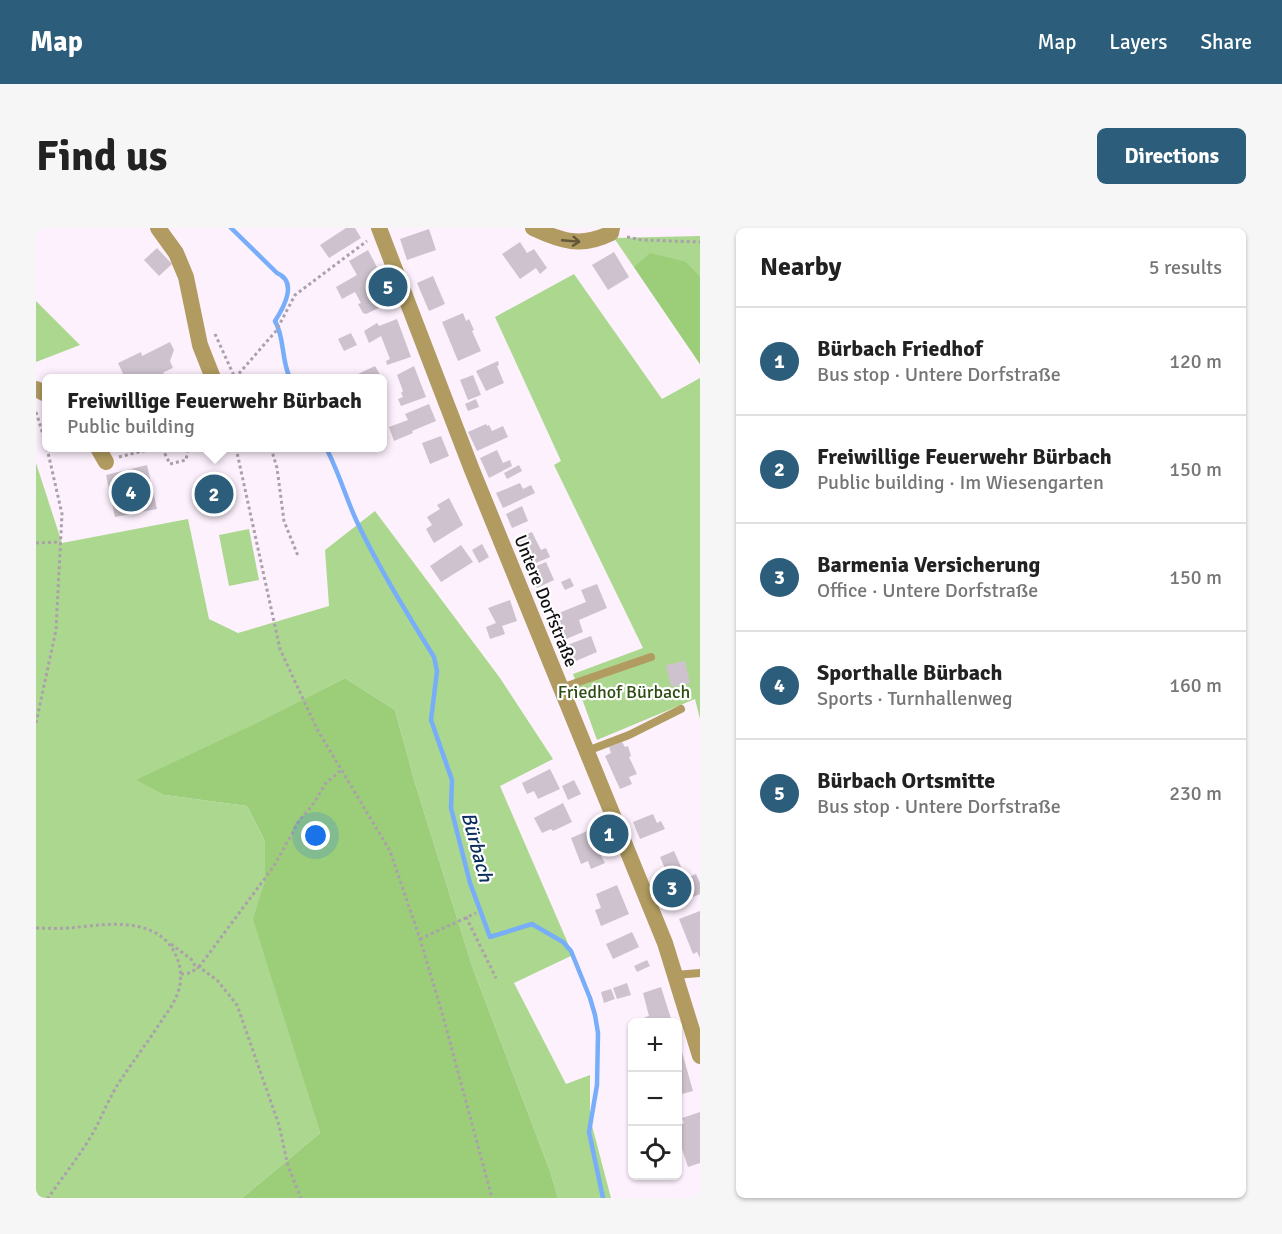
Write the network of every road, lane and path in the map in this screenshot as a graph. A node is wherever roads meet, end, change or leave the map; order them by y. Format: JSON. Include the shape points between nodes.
{"nodes":[{"id":1,"x":158,"y":228,"type":"edge"},
{"id":2,"x":533,"y":228,"type":"edge"},
{"id":3,"x":611,"y":230,"type":"edge"},
{"id":4,"x":380,"y":231,"type":"edge"},
{"id":5,"x":700,"y":242,"type":"edge"},
{"id":6,"x":211,"y":374,"type":"edge"},
{"id":7,"x":238,"y":374,"type":"edge"},
{"id":8,"x":36,"y":412,"type":"edge"},
{"id":9,"x":42,"y":432,"type":"edge"},
{"id":10,"x":47,"y":452,"type":"edge"},
{"id":11,"x":129,"y":452,"type":"edge"},
{"id":12,"x":164,"y":452,"type":"edge"},
{"id":13,"x":187,"y":452,"type":"edge"},
{"id":14,"x":237,"y":452,"type":"edge"},
{"id":15,"x":272,"y":452,"type":"edge"},
{"id":16,"x":108,"y":456,"type":"edge"},
{"id":17,"x":60,"y":542,"type":"junction"},
{"id":18,"x":36,"y":543,"type":"edge"},
{"id":19,"x":298,"y":555,"type":"dead end"},
{"id":20,"x":651,"y":657,"type":"dead end"},
{"id":21,"x":561,"y":688,"type":"junction"},
{"id":22,"x":681,"y":709,"type":"dead end"},
{"id":23,"x":36,"y":723,"type":"edge"},
{"id":24,"x":587,"y":751,"type":"junction"},
{"id":25,"x":340,"y":771,"type":"junction"},
{"id":26,"x":476,"y":913,"type":"dead end"},
{"id":27,"x":466,"y":917,"type":"junction"},
{"id":28,"x":36,"y":928,"type":"edge"},
{"id":29,"x":420,"y":939,"type":"junction"},
{"id":30,"x":168,"y":942,"type":"junction"},
{"id":31,"x":198,"y":968,"type":"junction"},
{"id":32,"x":700,"y":973,"type":"edge"},
{"id":33,"x":181,"y":974,"type":"junction"},
{"id":34,"x":675,"y":975,"type":"junction"},
{"id":35,"x":496,"y":978,"type":"dead end"},
{"id":36,"x":700,"y":1056,"type":"edge"},
{"id":37,"x":48,"y":1198,"type":"edge"},
{"id":38,"x":301,"y":1198,"type":"edge"},
{"id":39,"x":492,"y":1198,"type":"edge"}],
"edges":[{"from":1,"to":6,"type":"street","via":[[176,253],[186,277],[200,345]]},
{"from":2,"to":3,"type":"street","one_way":true,"via":[[557,240],[585,242],[599,239]]},
{"from":3,"to":5,"type":"path","via":[[642,240]]},
{"from":4,"to":7,"type":"path","via":[[295,294],[276,331]]},
{"from":4,"to":21,"type":"street","name":"Untere Dorfstraße"},
{"from":8,"to":9,"type":"path"},
{"from":10,"to":17,"type":"path","via":[[62,514]]},
{"from":11,"to":16,"type":"path"},
{"from":12,"to":13,"type":"path","via":[[170,464],[186,460]]},
{"from":14,"to":25,"type":"path","via":[[280,649]]},
{"from":15,"to":19,"type":"path","via":[[284,521]]},
{"from":17,"to":18,"type":"path"},
{"from":17,"to":23,"type":"path","via":[[57,630]]},
{"from":20,"to":21,"type":"lane"},
{"from":21,"to":24,"type":"street","name":"Untere Dorfstraße"},
{"from":22,"to":24,"type":"lane"},
{"from":24,"to":34,"type":"street","name":"Untere Dorfstraße"},
{"from":25,"to":29,"type":"path","via":[[390,851]]},
{"from":25,"to":31,"type":"path","via":[[326,783],[300,819],[274,866]]},
{"from":26,"to":27,"type":"path"},
{"from":27,"to":29,"type":"path"},
{"from":27,"to":35,"type":"path"},
{"from":28,"to":30,"type":"path","via":[[103,923],[140,927]]},
{"from":29,"to":39,"type":"path"},
{"from":30,"to":31,"type":"path"},
{"from":30,"to":33,"type":"path"},
{"from":31,"to":33,"type":"path"},
{"from":31,"to":38,"type":"path","via":[[217,980],[237,1005]]},
{"from":32,"to":34,"type":"lane"},
{"from":33,"to":37,"type":"path","via":[[175,1001],[119,1082],[90,1138]]},
{"from":34,"to":36,"type":"street","name":"Untere Dorfstraße"}]}
